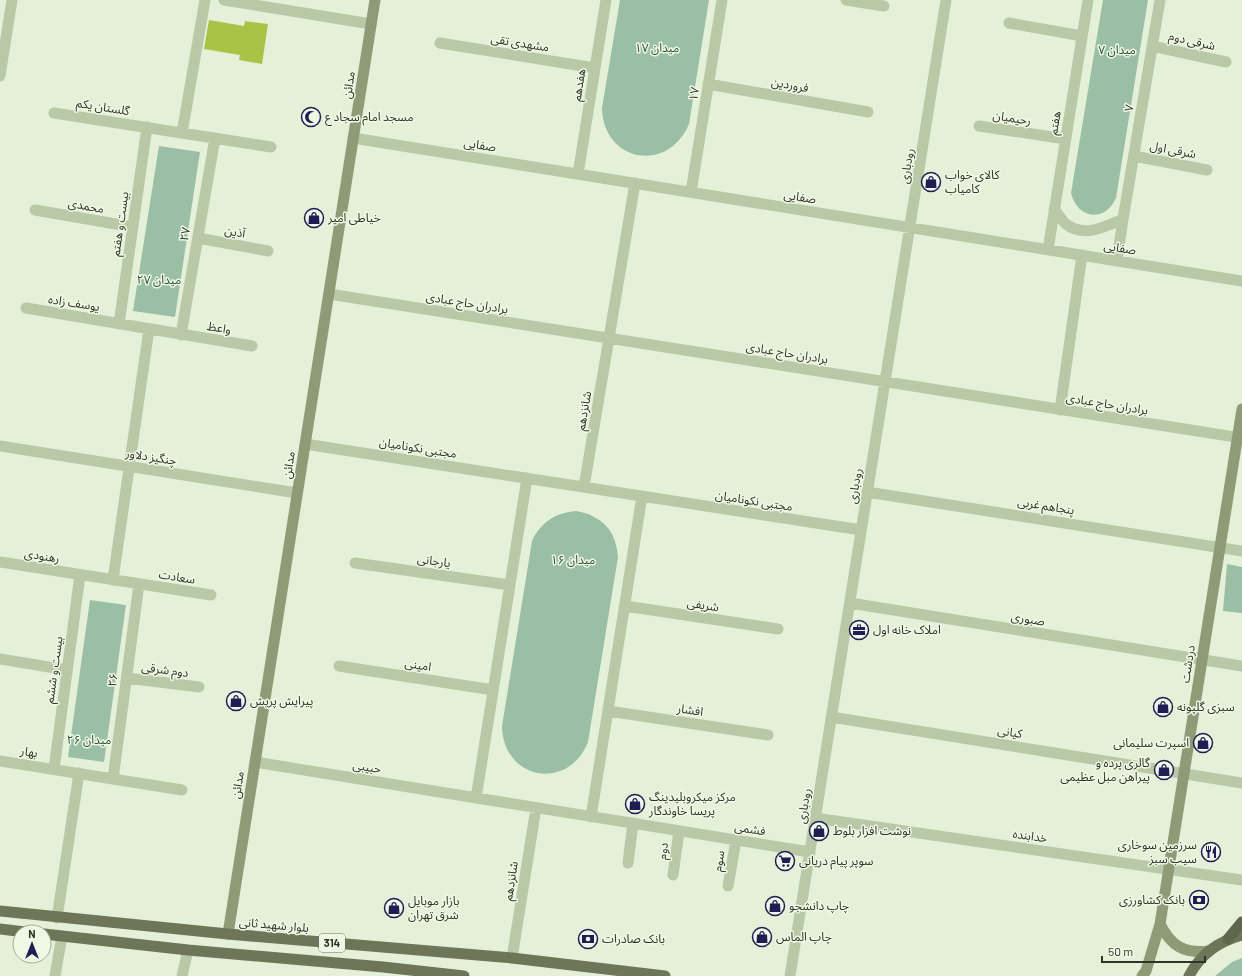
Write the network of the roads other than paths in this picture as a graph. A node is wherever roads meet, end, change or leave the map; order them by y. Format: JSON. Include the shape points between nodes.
{"nodes":[{"id":1,"x":12,"y":0,"type":"edge"},
{"id":2,"x":205,"y":0,"type":"edge"},
{"id":3,"x":224,"y":0,"type":"edge"},
{"id":4,"x":375,"y":0,"type":"edge"},
{"id":5,"x":606,"y":0,"type":"edge"},
{"id":6,"x":722,"y":0,"type":"edge"},
{"id":7,"x":846,"y":0,"type":"edge"},
{"id":8,"x":946,"y":0,"type":"edge"},
{"id":9,"x":1088,"y":0,"type":"edge"},
{"id":10,"x":1160,"y":0,"type":"edge"},
{"id":11,"x":884,"y":6,"type":"dead end"},
{"id":12,"x":1009,"y":23,"type":"dead end"},
{"id":13,"x":372,"y":24,"type":"junction"},
{"id":14,"x":1082,"y":36,"type":"junction"},
{"id":15,"x":440,"y":43,"type":"dead end"},
{"id":16,"x":1152,"y":46,"type":"junction"},
{"id":17,"x":1226,"y":62,"type":"dead end"},
{"id":18,"x":595,"y":68,"type":"junction"},
{"id":19,"x":0,"y":76,"type":"edge"},
{"id":20,"x":708,"y":84,"type":"junction"},
{"id":21,"x":868,"y":112,"type":"dead end"},
{"id":22,"x":54,"y":113,"type":"dead end"},
{"id":23,"x":978,"y":126,"type":"dead end"},
{"id":24,"x":147,"y":127,"type":"junction"},
{"id":25,"x":182,"y":133,"type":"junction"},
{"id":26,"x":215,"y":138,"type":"junction"},
{"id":27,"x":353,"y":138,"type":"junction"},
{"id":28,"x":1066,"y":139,"type":"junction"},
{"id":29,"x":271,"y":147,"type":"dead end"},
{"id":30,"x":1134,"y":156,"type":"junction"},
{"id":31,"x":1207,"y":170,"type":"dead end"},
{"id":32,"x":578,"y":174,"type":"junction"},
{"id":33,"x":635,"y":184,"type":"junction"},
{"id":34,"x":691,"y":192,"type":"junction"},
{"id":35,"x":1054,"y":209,"type":"junction"},
{"id":36,"x":35,"y":210,"type":"dead end"},
{"id":37,"x":1123,"y":219,"type":"junction"},
{"id":38,"x":133,"y":227,"type":"junction"},
{"id":39,"x":910,"y":228,"type":"junction"},
{"id":40,"x":198,"y":238,"type":"junction"},
{"id":41,"x":268,"y":250,"type":"dead end"},
{"id":42,"x":1048,"y":250,"type":"junction"},
{"id":43,"x":1082,"y":255,"type":"junction"},
{"id":44,"x":1117,"y":261,"type":"junction"},
{"id":45,"x":1242,"y":281,"type":"edge"},
{"id":46,"x":329,"y":294,"type":"junction"},
{"id":47,"x":26,"y":308,"type":"dead end"},
{"id":48,"x":119,"y":324,"type":"junction"},
{"id":49,"x":149,"y":329,"type":"junction"},
{"id":50,"x":181,"y":334,"type":"junction"},
{"id":51,"x":609,"y":338,"type":"junction"},
{"id":52,"x":252,"y":346,"type":"dead end"},
{"id":53,"x":885,"y":382,"type":"junction"},
{"id":54,"x":1242,"y":408,"type":"edge"},
{"id":55,"x":1060,"y":410,"type":"junction"},
{"id":56,"x":1240,"y":438,"type":"edge"},
{"id":57,"x":305,"y":444,"type":"junction"},
{"id":58,"x":0,"y":446,"type":"edge"},
{"id":59,"x":129,"y":467,"type":"junction"},
{"id":60,"x":527,"y":478,"type":"junction"},
{"id":61,"x":584,"y":487,"type":"junction"},
{"id":62,"x":868,"y":492,"type":"junction"},
{"id":63,"x":297,"y":493,"type":"junction"},
{"id":64,"x":642,"y":496,"type":"junction"},
{"id":65,"x":861,"y":530,"type":"junction"},
{"id":66,"x":1220,"y":547,"type":"junction"},
{"id":67,"x":1242,"y":550,"type":"edge"},
{"id":68,"x":0,"y":562,"type":"edge"},
{"id":69,"x":355,"y":563,"type":"dead end"},
{"id":70,"x":80,"y":575,"type":"junction"},
{"id":71,"x":113,"y":580,"type":"junction"},
{"id":72,"x":139,"y":584,"type":"junction"},
{"id":73,"x":510,"y":585,"type":"junction"},
{"id":74,"x":211,"y":595,"type":"dead end"},
{"id":75,"x":850,"y":603,"type":"junction"},
{"id":76,"x":625,"y":606,"type":"junction"},
{"id":77,"x":778,"y":629,"type":"dead end"},
{"id":78,"x":0,"y":659,"type":"edge"},
{"id":79,"x":1202,"y":660,"type":"junction"},
{"id":80,"x":339,"y":666,"type":"dead end"},
{"id":81,"x":1242,"y":666,"type":"edge"},
{"id":82,"x":68,"y":670,"type":"junction"},
{"id":83,"x":127,"y":678,"type":"junction"},
{"id":84,"x":199,"y":687,"type":"dead end"},
{"id":85,"x":493,"y":690,"type":"junction"},
{"id":86,"x":608,"y":711,"type":"junction"},
{"id":87,"x":832,"y":717,"type":"junction"},
{"id":88,"x":768,"y":734,"type":"dead end"},
{"id":89,"x":0,"y":761,"type":"edge"},
{"id":90,"x":255,"y":762,"type":"junction"},
{"id":91,"x":54,"y":769,"type":"junction"},
{"id":92,"x":79,"y":773,"type":"junction"},
{"id":93,"x":1184,"y":773,"type":"junction"},
{"id":94,"x":113,"y":779,"type":"junction"},
{"id":95,"x":1242,"y":782,"type":"edge"},
{"id":96,"x":182,"y":790,"type":"dead end"},
{"id":97,"x":476,"y":798,"type":"junction"},
{"id":98,"x":536,"y":808,"type":"junction"},
{"id":99,"x":591,"y":817,"type":"junction"},
{"id":100,"x":815,"y":818,"type":"junction"},
{"id":101,"x":633,"y":823,"type":"junction"},
{"id":102,"x":679,"y":831,"type":"junction"},
{"id":103,"x":736,"y":840,"type":"junction"},
{"id":104,"x":810,"y":852,"type":"junction"},
{"id":105,"x":628,"y":863,"type":"dead end"},
{"id":106,"x":1168,"y":870,"type":"junction"},
{"id":107,"x":673,"y":875,"type":"dead end"},
{"id":108,"x":1242,"y":880,"type":"edge"},
{"id":109,"x":728,"y":886,"type":"dead end"},
{"id":110,"x":0,"y":911,"type":"edge"},
{"id":111,"x":57,"y":918,"type":"junction"},
{"id":112,"x":1242,"y":922,"type":"edge"},
{"id":113,"x":1160,"y":924,"type":"junction"},
{"id":114,"x":0,"y":929,"type":"edge"},
{"id":115,"x":12,"y":930,"type":"edge"},
{"id":116,"x":228,"y":934,"type":"junction"},
{"id":117,"x":52,"y":935,"type":"edge"},
{"id":118,"x":1242,"y":935,"type":"edge"},
{"id":119,"x":62,"y":936,"type":"junction"},
{"id":120,"x":1228,"y":939,"type":"junction"},
{"id":121,"x":188,"y":950,"type":"junction"},
{"id":122,"x":1209,"y":951,"type":"junction"},
{"id":123,"x":227,"y":953,"type":"junction"},
{"id":124,"x":512,"y":958,"type":"junction"},
{"id":125,"x":382,"y":971,"type":"edge"},
{"id":126,"x":593,"y":972,"type":"edge"},
{"id":127,"x":56,"y":976,"type":"edge"},
{"id":128,"x":182,"y":976,"type":"edge"},
{"id":129,"x":464,"y":976,"type":"edge"},
{"id":130,"x":665,"y":976,"type":"edge"},
{"id":131,"x":790,"y":976,"type":"edge"},
{"id":132,"x":1142,"y":976,"type":"edge"},
{"id":133,"x":1189,"y":976,"type":"edge"}],
"edges":[{"from":1,"to":19,"type":"street"},
{"from":2,"to":25,"type":"street"},
{"from":3,"to":13,"type":"street"},
{"from":4,"to":13,"type":"main road","name":"مدائن"},
{"from":5,"to":18,"type":"street","name":"هفدهم"},
{"from":6,"to":20,"type":"street","name":"۱۷"},
{"from":7,"to":11,"type":"street"},
{"from":8,"to":39,"type":"street","name":"رودباری"},
{"from":9,"to":14,"type":"street","name":"هفتم"},
{"from":10,"to":16,"type":"street","name":"۷"},
{"from":12,"to":14,"type":"street"},
{"from":13,"to":27,"type":"main road","name":"مدائن"},
{"from":14,"to":28,"type":"street","name":"هفتم"},
{"from":15,"to":18,"type":"street","name":"مشهدی تقی"},
{"from":16,"to":17,"type":"street","name":"شرقی دوم"},
{"from":16,"to":30,"type":"street","name":"۷"},
{"from":18,"to":32,"type":"street","name":"هفدهم"},
{"from":20,"to":21,"type":"street","name":"فروردین"},
{"from":20,"to":34,"type":"street","name":"۱۷"},
{"from":22,"to":24,"type":"street","name":"گلستان یکم"},
{"from":23,"to":28,"type":"street","name":"رحیمیان"},
{"from":24,"to":25,"type":"street","name":"گلستان یکم"},
{"from":24,"to":38,"type":"street","name":"بیست و هفتم"},
{"from":25,"to":26,"type":"street","name":"گلستان یکم"},
{"from":26,"to":29,"type":"street","name":"گلستان یکم"},
{"from":26,"to":40,"type":"street","name":"۲۷"},
{"from":27,"to":32,"type":"street","name":"صفایی"},
{"from":27,"to":46,"type":"main road","name":"مدائن"},
{"from":28,"to":35,"type":"street","name":"هفتم"},
{"from":30,"to":31,"type":"street","name":"شرقی اول"},
{"from":30,"to":37,"type":"street","name":"۷"},
{"from":32,"to":33,"type":"street","name":"صفایی"},
{"from":33,"to":34,"type":"street","name":"صفایی"},
{"from":33,"to":51,"type":"street"},
{"from":34,"to":39,"type":"street","name":"صفایی"},
{"from":35,"to":37,"type":"street","via":[[1066,224],[1082,232],[1101,229]]},
{"from":35,"to":42,"type":"street","name":"هفتم"},
{"from":36,"to":38,"type":"street","name":"محمدی"},
{"from":37,"to":44,"type":"street","name":"۷"},
{"from":38,"to":48,"type":"street","name":"بیست و هفتم"},
{"from":39,"to":42,"type":"street","name":"صفایی"},
{"from":39,"to":53,"type":"street","name":"رودباری"},
{"from":40,"to":41,"type":"street","name":"آذین"},
{"from":40,"to":50,"type":"street","name":"۲۷"},
{"from":42,"to":43,"type":"street","name":"صفایی"},
{"from":43,"to":44,"type":"street","name":"صفایی"},
{"from":43,"to":55,"type":"street"},
{"from":44,"to":45,"type":"street","name":"صفایی"},
{"from":46,"to":51,"type":"street","name":"برادران حاج عبادی"},
{"from":46,"to":57,"type":"main road","name":"مدائن"},
{"from":47,"to":48,"type":"street","name":"یوسف زاده"},
{"from":48,"to":49,"type":"street","name":"یوسف زاده"},
{"from":49,"to":50,"type":"street","name":"واعظ"},
{"from":49,"to":59,"type":"street"},
{"from":50,"to":52,"type":"street","name":"واعظ"},
{"from":51,"to":53,"type":"street","name":"برادران حاج عبادی"},
{"from":51,"to":61,"type":"street","name":"شانزدهم"},
{"from":53,"to":55,"type":"street","name":"برادران حاج عبادی"},
{"from":53,"to":62,"type":"street","name":"رودباری"},
{"from":54,"to":56,"type":"main road","name":"دردشت"},
{"from":55,"to":56,"type":"street","name":"برادران حاج عبادی"},
{"from":56,"to":66,"type":"main road","name":"دردشت"},
{"from":57,"to":60,"type":"street","name":"مجتبی نکونامیان"},
{"from":57,"to":63,"type":"main road","name":"مدائن"},
{"from":58,"to":59,"type":"street","name":"چنگیز دلاور"},
{"from":59,"to":63,"type":"street","name":"چنگیز دلاور"},
{"from":59,"to":71,"type":"street"},
{"from":60,"to":61,"type":"street"},
{"from":60,"to":73,"type":"street"},
{"from":61,"to":64,"type":"street"},
{"from":62,"to":65,"type":"street","name":"رودباری"},
{"from":62,"to":66,"type":"street","name":"پنجاهم غربی"},
{"from":63,"to":90,"type":"main road","name":"مدائن"},
{"from":64,"to":65,"type":"street","name":"مجتبی نکونامیان"},
{"from":64,"to":76,"type":"street"},
{"from":65,"to":75,"type":"street","name":"رودباری"},
{"from":66,"to":67,"type":"street","name":"پنجاهم غربی"},
{"from":66,"to":79,"type":"main road","name":"دردشت"},
{"from":68,"to":70,"type":"street","name":"رهنودی"},
{"from":69,"to":73,"type":"street","name":"یارجانی"},
{"from":70,"to":71,"type":"street","name":"رهنودی"},
{"from":70,"to":82,"type":"street","name":"بیست و ششم"},
{"from":71,"to":72,"type":"street","name":"سعادت"},
{"from":72,"to":74,"type":"street","name":"سعادت"},
{"from":72,"to":83,"type":"street","name":"۲۶"},
{"from":73,"to":85,"type":"street"},
{"from":75,"to":79,"type":"street","name":"صبوری"},
{"from":75,"to":87,"type":"street","name":"رودباری"},
{"from":76,"to":77,"type":"street","name":"شریفی"},
{"from":76,"to":86,"type":"street"},
{"from":78,"to":82,"type":"street"},
{"from":79,"to":81,"type":"street","name":"صبوری"},
{"from":79,"to":93,"type":"main road","name":"دردشت"},
{"from":80,"to":85,"type":"street","name":"امینی"},
{"from":82,"to":91,"type":"street","name":"بیست و ششم"},
{"from":83,"to":84,"type":"street","name":"دوم شرقی"},
{"from":83,"to":94,"type":"street","name":"۲۶"},
{"from":85,"to":97,"type":"street"},
{"from":86,"to":88,"type":"street","name":"افشار"},
{"from":86,"to":99,"type":"street"},
{"from":87,"to":93,"type":"street","name":"کیانی"},
{"from":87,"to":100,"type":"street","name":"رودباری"},
{"from":89,"to":91,"type":"street","name":"بهار"},
{"from":90,"to":97,"type":"street","name":"حبیبی"},
{"from":90,"to":116,"type":"main road","name":"مدائن"},
{"from":91,"to":92,"type":"street","name":"بهار"},
{"from":92,"to":94,"type":"street","name":"بهار"},
{"from":92,"to":111,"type":"street"},
{"from":93,"to":95,"type":"street","name":"کیانی"},
{"from":93,"to":106,"type":"main road","name":"دردشت"},
{"from":94,"to":96,"type":"street","name":"بهار"},
{"from":97,"to":98,"type":"street"},
{"from":98,"to":99,"type":"street"},
{"from":98,"to":124,"type":"street","name":"شانزدهم"},
{"from":99,"to":101,"type":"street","name":"فشمی"},
{"from":100,"to":104,"type":"street","name":"رودباری"},
{"from":100,"to":106,"type":"street","name":"خدابنده"},
{"from":101,"to":102,"type":"street","name":"فشمی"},
{"from":101,"to":105,"type":"street"},
{"from":102,"to":103,"type":"street","name":"فشمی"},
{"from":102,"to":107,"type":"street","name":"دوم"},
{"from":103,"to":104,"type":"street","name":"فشمی"},
{"from":103,"to":109,"type":"street","name":"سوم"},
{"from":104,"to":131,"type":"street","name":"رودباری"},
{"from":106,"to":108,"type":"street","name":"خدابنده"},
{"from":106,"to":113,"type":"main road","name":"دردشت"},
{"from":110,"to":111,"type":"main road","name":"بلوار شهید ثانی","number":"314"},
{"from":111,"to":116,"type":"main road","name":"بلوار شهید ثانی","number":"314"},
{"from":112,"to":120,"type":"highway"},
{"from":113,"to":122,"type":"main road","via":[[1165,935],[1174,944],[1185,950]]},
{"from":113,"to":132,"type":"main road","name":"دردشت","via":[[1146,971]]},
{"from":114,"to":115,"type":"main road"},
{"from":116,"to":123,"type":"main road"},
{"from":116,"to":124,"type":"main road","name":"بلوار شهید ثانی","number":"314"},
{"from":117,"to":119,"type":"main road","number":"314"},
{"from":118,"to":120,"type":"main road"},
{"from":119,"to":121,"type":"main road","number":"314"},
{"from":119,"to":127,"type":"street"},
{"from":120,"to":122,"type":"main road"},
{"from":121,"to":123,"type":"main road","number":"314"},
{"from":121,"to":128,"type":"street"},
{"from":122,"to":133,"type":"main road"},
{"from":123,"to":125,"type":"main road","number":"314"},
{"from":124,"to":126,"type":"main road","name":"بلوار شهید ثانی","number":"314"},
{"from":125,"to":129,"type":"main road","number":"314"},
{"from":126,"to":130,"type":"main road","name":"بلوار شهید ثانی","number":"314"}]}
